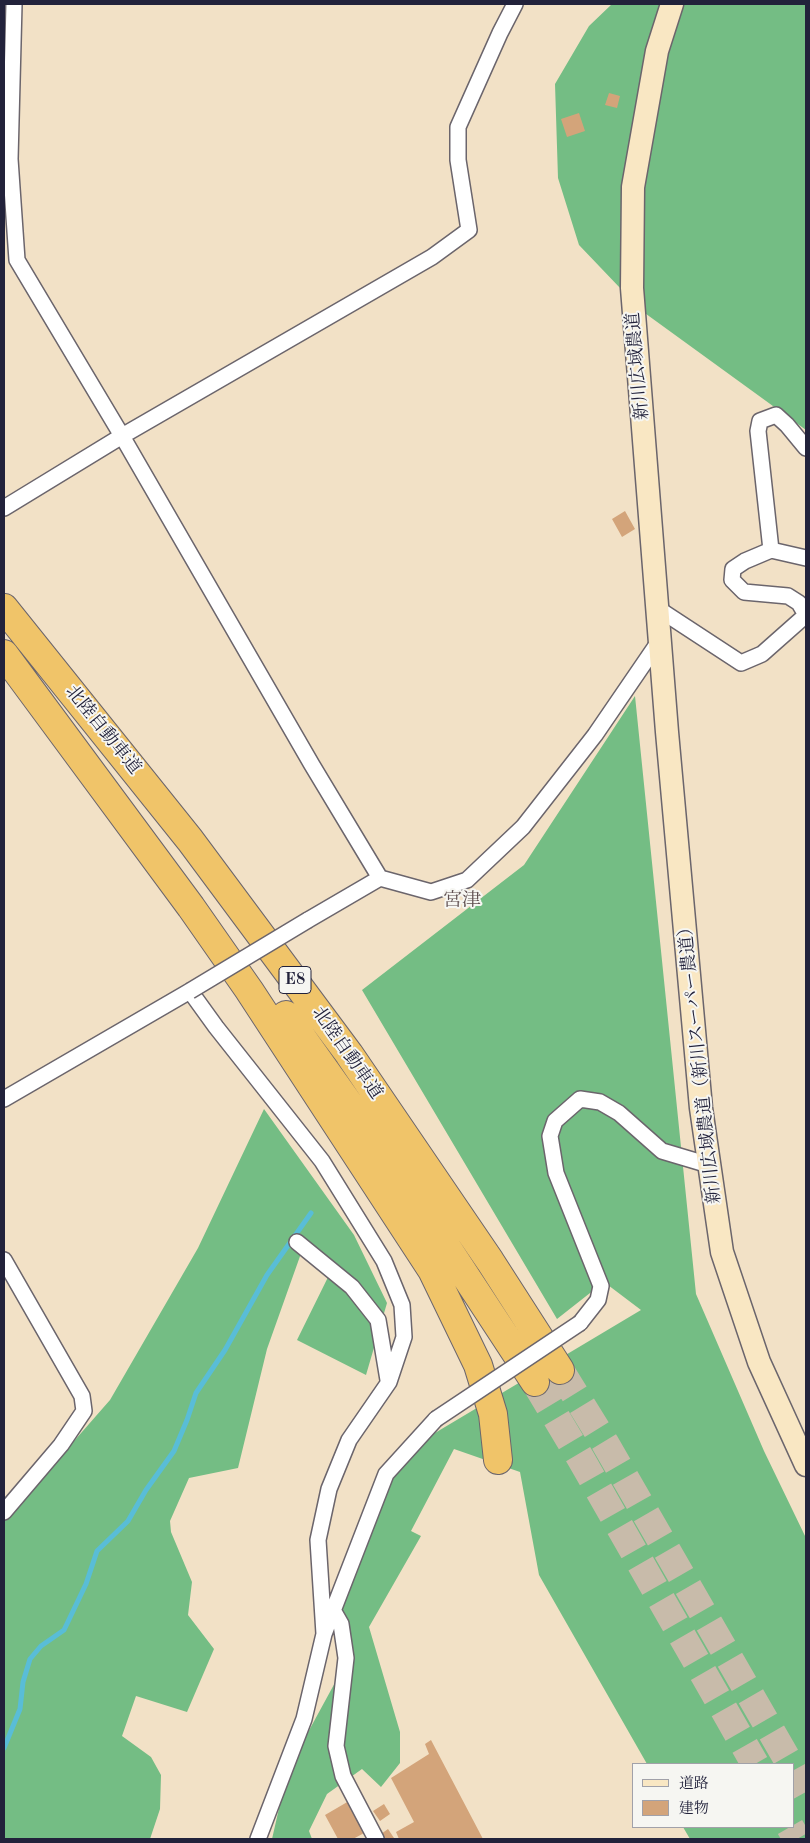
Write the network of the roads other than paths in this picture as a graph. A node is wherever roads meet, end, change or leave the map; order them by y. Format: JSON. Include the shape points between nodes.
{"nodes":[{"id":1,"x":14,"y":4,"type":"edge"},
{"id":2,"x":516,"y":4,"type":"edge"},
{"id":3,"x":672,"y":4,"type":"edge"},
{"id":4,"x":122,"y":436,"type":"junction"},
{"id":5,"x":806,"y":448,"type":"edge"},
{"id":6,"x":4,"y":508,"type":"edge"},
{"id":7,"x":771,"y":550,"type":"junction"},
{"id":8,"x":806,"y":558,"type":"edge"},
{"id":9,"x":4,"y":608,"type":"edge"},
{"id":10,"x":657,"y":608,"type":"junction"},
{"id":11,"x":660,"y":640,"type":"junction"},
{"id":12,"x":4,"y":653,"type":"edge"},
{"id":13,"x":667,"y":732,"type":"joint"},
{"id":14,"x":380,"y":878,"type":"junction"},
{"id":15,"x":190,"y":991,"type":"junction"},
{"id":16,"x":4,"y":1099,"type":"edge"},
{"id":17,"x":709,"y":1165,"type":"junction"},
{"id":18,"x":297,"y":1242,"type":"dead end"},
{"id":19,"x":4,"y":1260,"type":"edge"},
{"id":20,"x":560,"y":1370,"type":"tunnel mouth"},
{"id":21,"x":388,"y":1382,"type":"junction"},
{"id":22,"x":535,"y":1382,"type":"tunnel mouth"},
{"id":23,"x":498,"y":1460,"type":"dead end"},
{"id":24,"x":806,"y":1465,"type":"edge"},
{"id":25,"x":4,"y":1512,"type":"edge"},
{"id":26,"x":333,"y":1610,"type":"junction"},
{"id":27,"x":324,"y":1634,"type":"junction"},
{"id":28,"x":257,"y":1838,"type":"edge"},
{"id":29,"x":376,"y":1839,"type":"edge"}],
"edges":[{"from":1,"to":4,"type":"street","via":[[10,159],[17,260]]},
{"from":2,"to":4,"type":"street","via":[[458,127],[458,160],[469,230],[432,257]]},
{"from":3,"to":10,"type":"street","name":"新川広域農道","via":[[657,51],[633,196],[632,288]]},
{"from":4,"to":6,"type":"street"},
{"from":4,"to":14,"type":"street"},
{"from":5,"to":7,"type":"street","via":[[776,415],[760,422],[758,431]]},
{"from":7,"to":8,"type":"street"},
{"from":7,"to":10,"type":"street","via":[[733,569],[732,580],[744,592],[788,596],[799,603],[806,615],[762,654],[741,663]]},
{"from":9,"to":20,"type":"highway","name":"北陸自動車道","number":"E8","via":[[190,840],[320,1014],[479,1245]]},
{"from":10,"to":11,"type":"street","name":"新川広域農道"},
{"from":11,"to":13,"type":"street","name":"新川広域農道"},
{"from":11,"to":14,"type":"street","via":[[595,735],[522,827],[467,880],[431,892]]},
{"from":12,"to":22,"type":"highway","name":"北陸自動車道","number":"E8","via":[[167,854],[260,979],[396,1170]]},
{"from":12,"to":23,"type":"highway","via":[[249,990],[432,1270],[478,1365],[493,1414]]},
{"from":13,"to":17,"type":"street","name":"新川広域農道（新川スーパー農道）"},
{"from":14,"to":15,"type":"street","bridge":true},
{"from":15,"to":16,"type":"street"},
{"from":15,"to":21,"type":"street","via":[[322,1161],[384,1262],[402,1305],[404,1337]]},
{"from":17,"to":24,"type":"street","name":"新川広域農道（新川スーパー農道）","via":[[722,1252],[759,1362]]},
{"from":17,"to":26,"type":"street","bridge":true,"via":[[662,1152],[619,1113],[600,1102],[580,1099],[555,1121],[550,1136],[556,1173],[601,1286],[598,1300],[580,1323],[436,1419],[386,1474]]},
{"from":18,"to":21,"type":"street","via":[[352,1287],[378,1320]]},
{"from":19,"to":25,"type":"street","via":[[82,1396],[84,1411],[61,1445]]},
{"from":21,"to":27,"type":"street","via":[[349,1440],[329,1489],[318,1540]]},
{"from":26,"to":27,"type":"street"},
{"from":26,"to":29,"type":"street","via":[[341,1624],[346,1658],[336,1746],[343,1776]]},
{"from":27,"to":28,"type":"street","via":[[304,1718]]}]}
